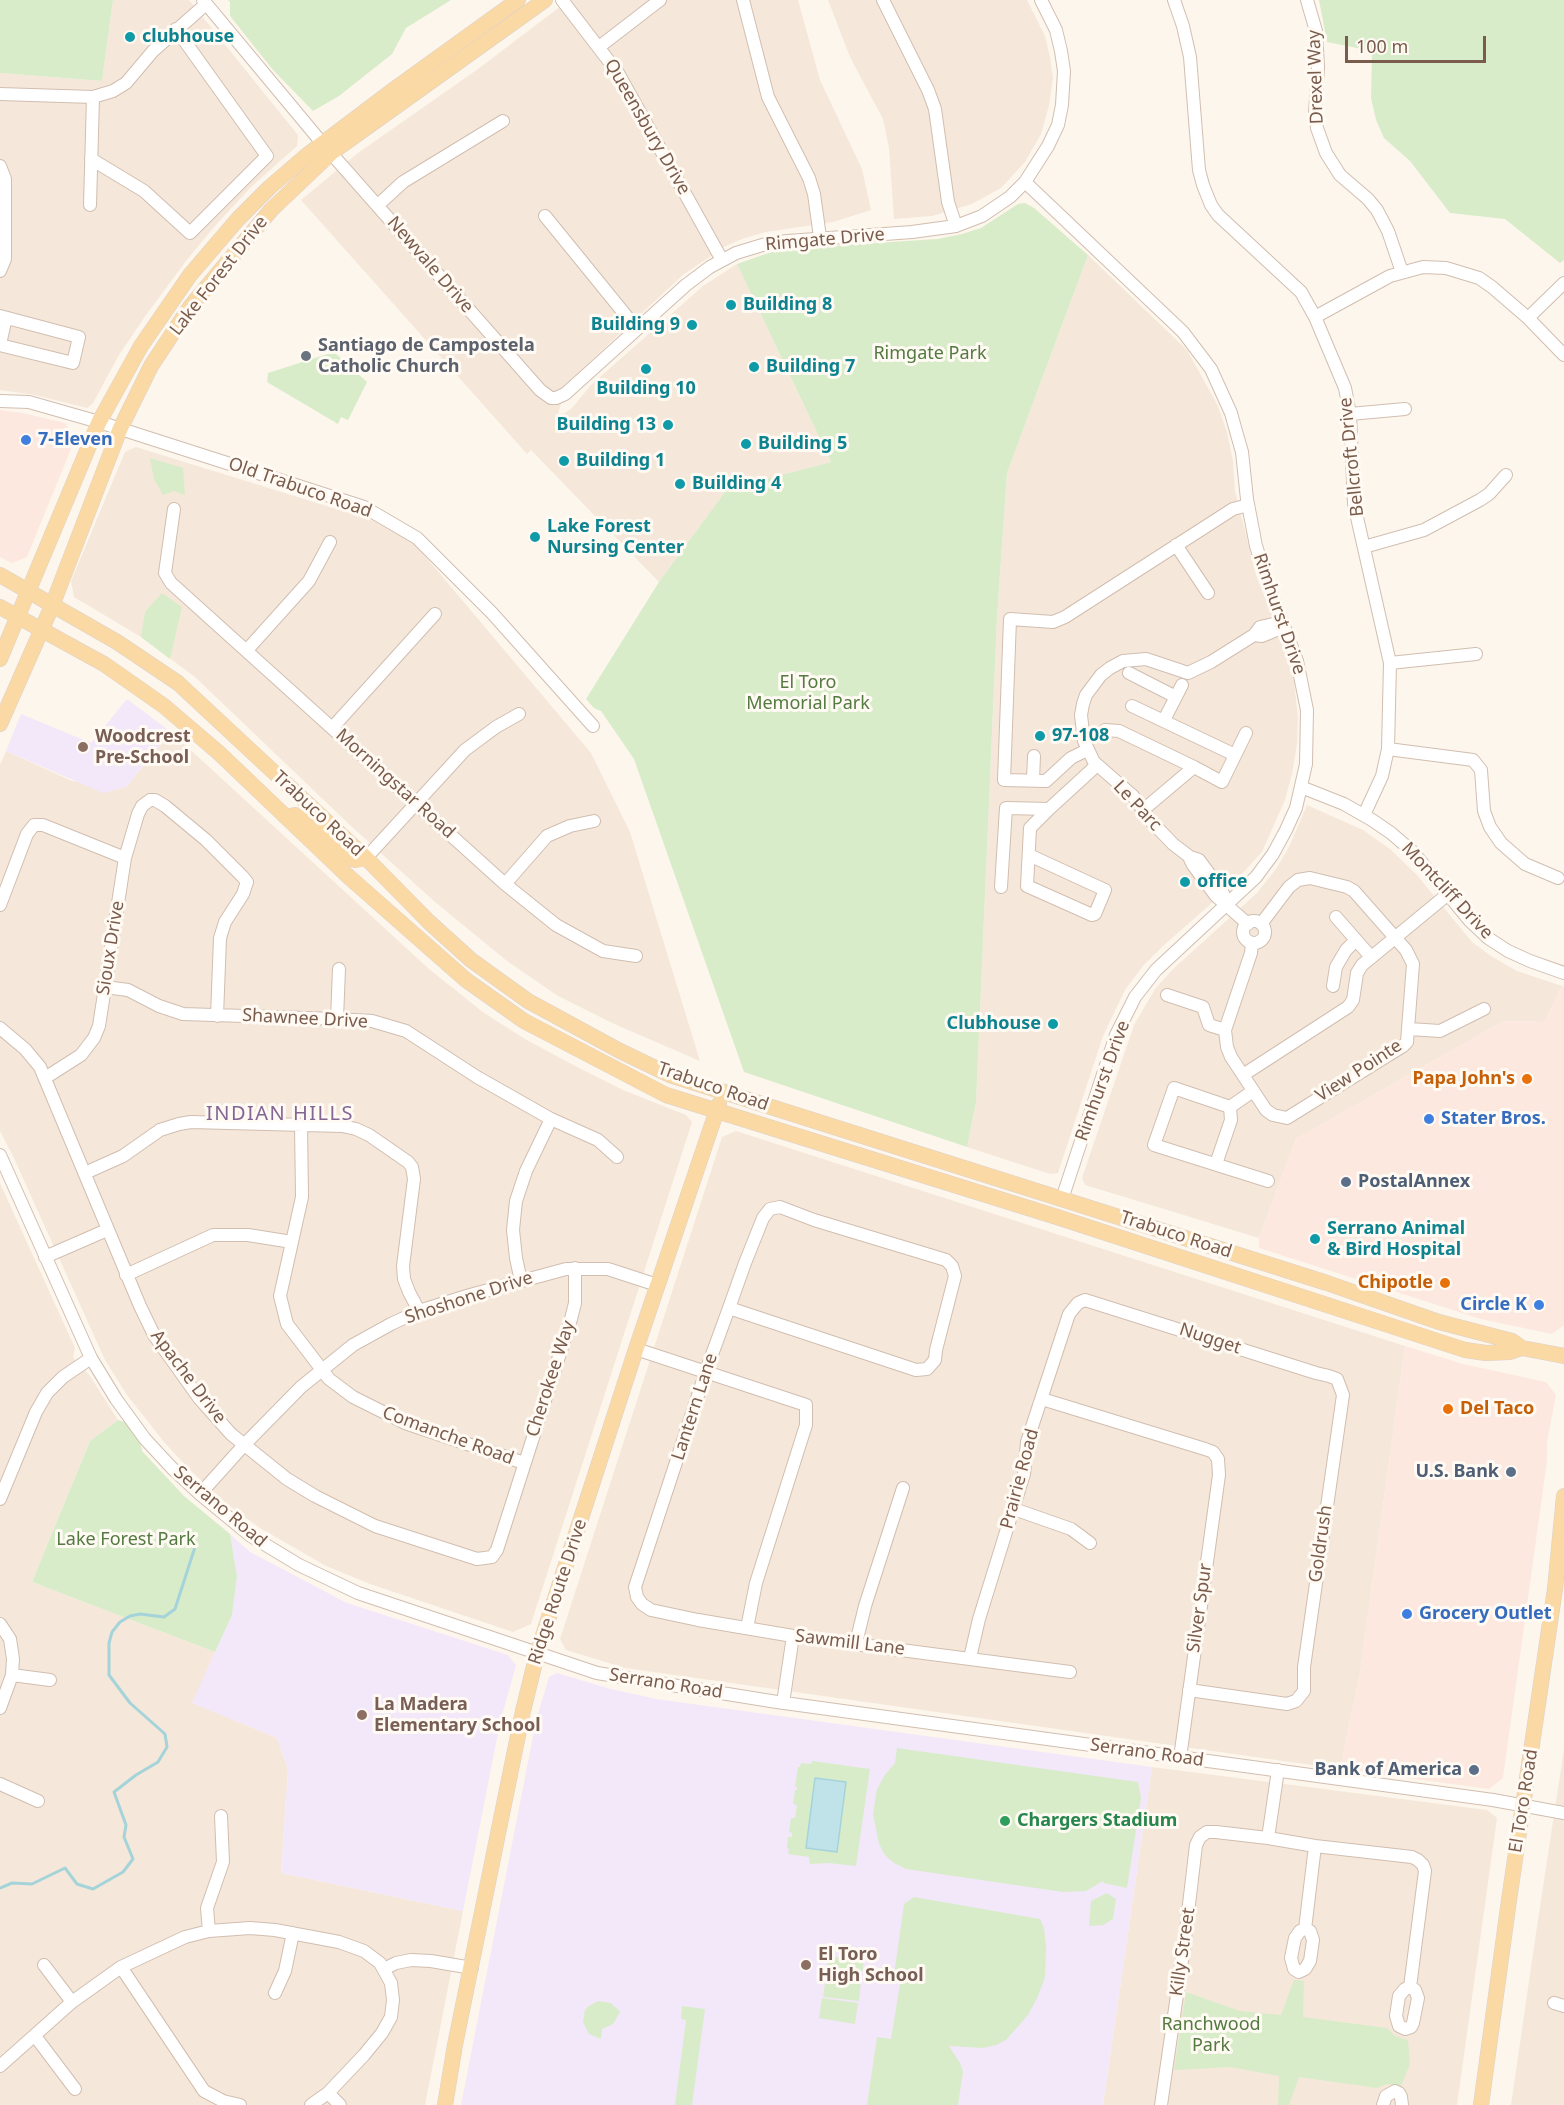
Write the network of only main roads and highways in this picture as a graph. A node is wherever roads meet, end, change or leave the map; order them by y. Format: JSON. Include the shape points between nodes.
{"nodes":[{"id":1,"x":533,"y":0,"type":"edge"},
{"id":2,"x":545,"y":0,"type":"edge"},
{"id":3,"x":516,"y":1,"type":"edge"},
{"id":4,"x":326,"y":148,"type":"junction"},
{"id":5,"x":0,"y":575,"type":"edge"},
{"id":6,"x":27,"y":592,"type":"junction"},
{"id":7,"x":52,"y":606,"type":"junction"},
{"id":8,"x":0,"y":607,"type":"edge"},
{"id":9,"x":18,"y":615,"type":"junction"},
{"id":10,"x":42,"y":629,"type":"junction"},
{"id":11,"x":0,"y":658,"type":"edge"},
{"id":12,"x":0,"y":724,"type":"edge"},
{"id":13,"x":285,"y":817,"type":"junction"},
{"id":14,"x":366,"y":858,"type":"junction"},
{"id":15,"x":723,"y":1092,"type":"junction"},
{"id":16,"x":716,"y":1112,"type":"junction"},
{"id":17,"x":828,"y":1146,"type":"junction"},
{"id":18,"x":901,"y":1148,"type":"junction"},
{"id":19,"x":978,"y":1193,"type":"junction"},
{"id":20,"x":1062,"y":1199,"type":"junction"},
{"id":21,"x":1112,"y":1235,"type":"junction"},
{"id":22,"x":1229,"y":1273,"type":"junction"},
{"id":23,"x":1327,"y":1283,"type":"junction"},
{"id":24,"x":1522,"y":1348,"type":"junction"},
{"id":25,"x":1564,"y":1356,"type":"edge"},
{"id":26,"x":1564,"y":1496,"type":"edge"},
{"id":27,"x":445,"y":2105,"type":"edge"},
{"id":28,"x":1481,"y":2105,"type":"edge"}],
"edges":[{"from":1,"to":3,"type":"main road"},
{"from":2,"to":4,"type":"main road","name":"Lake Forest Drive"},
{"from":3,"to":4,"type":"main road","name":"Lake Forest Drive"},
{"from":4,"to":6,"type":"main road","name":"Lake Forest Drive","via":[[270,187],[238,219],[190,275],[141,346],[99,422]]},
{"from":4,"to":7,"type":"main road","name":"Lake Forest Drive","via":[[190,307],[151,366],[120,429]]},
{"from":5,"to":6,"type":"main road","name":"Trabuco Road"},
{"from":6,"to":7,"type":"main road","name":"Trabuco Road"},
{"from":6,"to":9,"type":"main road","name":"Lake Forest Drive"},
{"from":7,"to":10,"type":"main road","name":"Lake Forest Drive"},
{"from":7,"to":14,"type":"main road","name":"Trabuco Road","via":[[124,646],[178,683]]},
{"from":8,"to":9,"type":"main road","name":"Trabuco Road"},
{"from":9,"to":10,"type":"main road","name":"Trabuco Road"},
{"from":9,"to":11,"type":"main road","name":"Lake Forest Drive"},
{"from":10,"to":12,"type":"main road","name":"Lake Forest Drive"},
{"from":10,"to":13,"type":"main road","name":"Trabuco Road","via":[[104,664],[164,706]]},
{"from":13,"to":14,"type":"main road","via":[[295,815],[303,819],[346,857]]},
{"from":13,"to":16,"type":"main road","name":"Trabuco Road","via":[[466,980],[524,1021],[666,1095]]},
{"from":14,"to":15,"type":"main road","name":"Trabuco Road","via":[[471,960],[528,1001],[670,1075]]},
{"from":15,"to":16,"type":"main road","name":"Ridge Route Drive"},
{"from":15,"to":18,"type":"main road","name":"Trabuco Road"},
{"from":16,"to":17,"type":"main road","name":"Trabuco Road"},
{"from":16,"to":27,"type":"main road","name":"Ridge Route Drive","via":[[537,1653]]},
{"from":17,"to":18,"type":"main road","via":[[843,1140],[883,1151]]},
{"from":17,"to":19,"type":"main road","name":"Trabuco Road"},
{"from":18,"to":20,"type":"main road","name":"Trabuco Road"},
{"from":19,"to":20,"type":"main road","via":[[990,1187],[1041,1201]]},
{"from":19,"to":21,"type":"main road","name":"Trabuco Road"},
{"from":20,"to":21,"type":"main road","via":[[1067,1207],[1104,1226]]},
{"from":20,"to":23,"type":"main road","name":"Trabuco Road"},
{"from":21,"to":22,"type":"main road","name":"Trabuco Road"},
{"from":22,"to":23,"type":"main road","via":[[1243,1268],[1316,1291]]},
{"from":22,"to":24,"type":"main road","name":"Trabuco Road","via":[[1465,1350],[1486,1353]]},
{"from":23,"to":24,"type":"main road","name":"Trabuco Road","via":[[1439,1322],[1512,1341]]},
{"from":24,"to":25,"type":"main road","name":"Trabuco Road"},
{"from":26,"to":28,"type":"main road","name":"El Toro Road","via":[[1555,1589]]}]}
